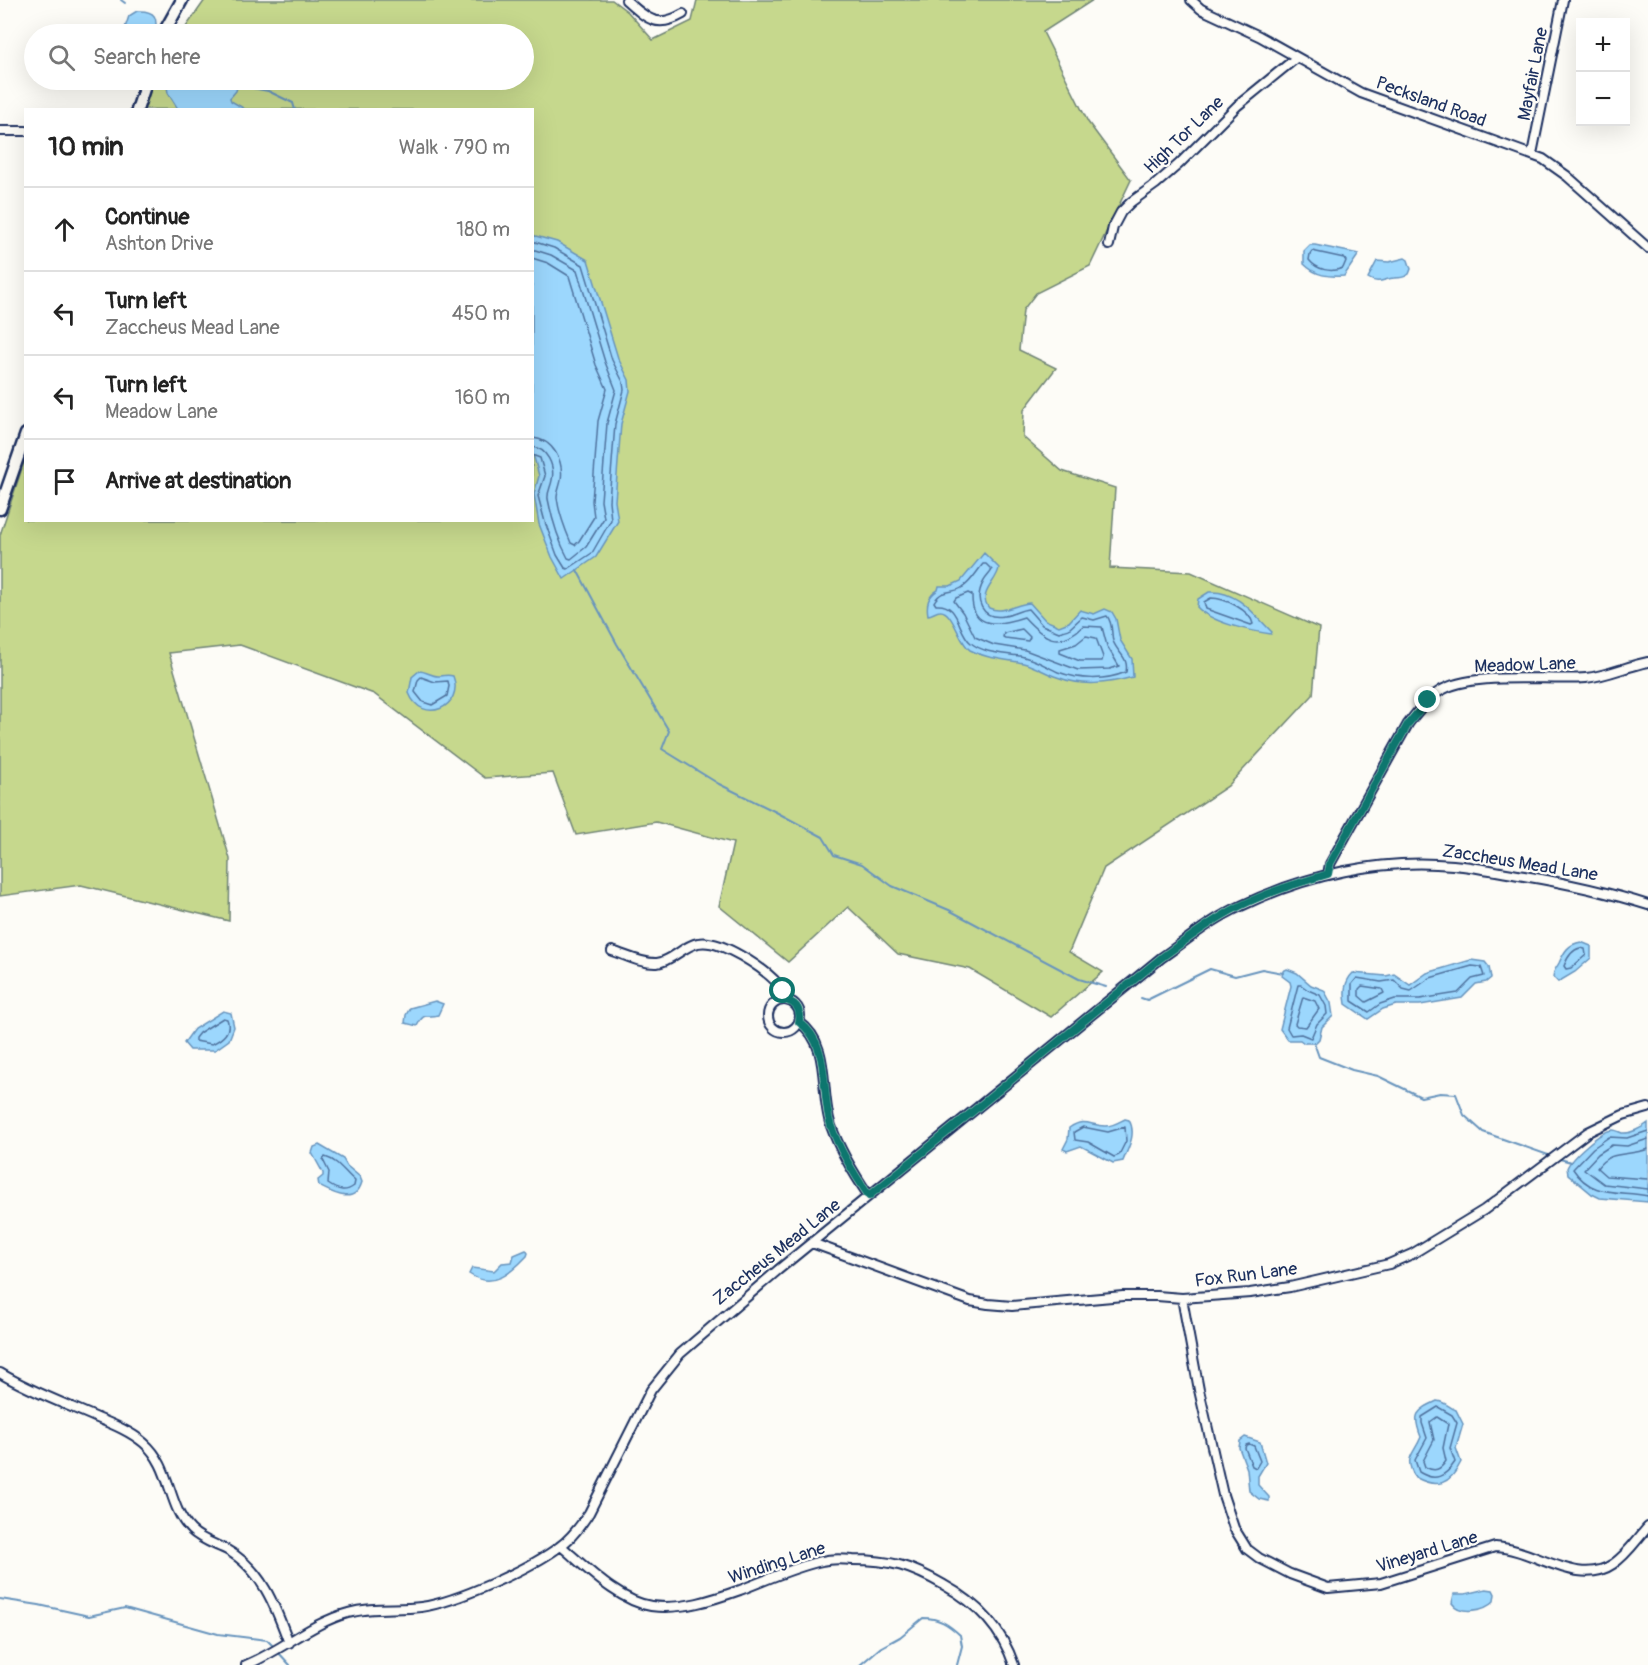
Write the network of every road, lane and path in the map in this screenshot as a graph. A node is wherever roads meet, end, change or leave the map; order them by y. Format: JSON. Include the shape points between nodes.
{"nodes":[{"id":1,"x":182,"y":0,"type":"edge"},
{"id":2,"x":626,"y":0,"type":"edge"},
{"id":3,"x":1191,"y":0,"type":"edge"},
{"id":4,"x":1563,"y":0,"type":"edge"},
{"id":5,"x":683,"y":14,"type":"dead end"},
{"id":6,"x":169,"y":24,"type":"edge"},
{"id":7,"x":1296,"y":58,"type":"junction"},
{"id":8,"x":144,"y":90,"type":"edge"},
{"id":9,"x":138,"y":108,"type":"edge"},
{"id":10,"x":0,"y":131,"type":"edge"},
{"id":11,"x":24,"y":131,"type":"edge"},
{"id":12,"x":1532,"y":154,"type":"junction"},
{"id":13,"x":1109,"y":244,"type":"dead end"},
{"id":14,"x":1648,"y":248,"type":"edge"},
{"id":15,"x":24,"y":440,"type":"edge"},
{"id":16,"x":0,"y":509,"type":"edge"},
{"id":17,"x":1648,"y":662,"type":"edge"},
{"id":18,"x":1328,"y":874,"type":"junction"},
{"id":19,"x":1648,"y":905,"type":"edge"},
{"id":20,"x":612,"y":951,"type":"dead end"},
{"id":21,"x":788,"y":1001,"type":"junction"},
{"id":22,"x":799,"y":1022,"type":"junction"},
{"id":23,"x":1648,"y":1108,"type":"edge"},
{"id":24,"x":869,"y":1196,"type":"junction"},
{"id":25,"x":812,"y":1243,"type":"junction"},
{"id":26,"x":1182,"y":1298,"type":"junction"},
{"id":27,"x":0,"y":1373,"type":"edge"},
{"id":28,"x":1648,"y":1527,"type":"edge"},
{"id":29,"x":561,"y":1546,"type":"junction"},
{"id":30,"x":286,"y":1645,"type":"junction"},
{"id":31,"x":246,"y":1665,"type":"edge"},
{"id":32,"x":1014,"y":1665,"type":"edge"}],
"edges":[{"from":1,"to":6,"type":"main road"},
{"from":2,"to":5,"type":"street","via":[[655,21],[670,21]]},
{"from":3,"to":7,"type":"street","name":"Pecksland Road","via":[[1201,9]]},
{"from":4,"to":12,"type":"street","name":"Mayfair Lane"},
{"from":7,"to":12,"type":"street","name":"Pecksland Road","via":[[1361,93]]},
{"from":7,"to":13,"type":"street","name":"High Tor Lane","via":[[1131,202],[1113,227]]},
{"from":8,"to":9,"type":"main road"},
{"from":10,"to":11,"type":"street"},
{"from":12,"to":14,"type":"street","name":"Pecksland Road","via":[[1567,176]]},
{"from":15,"to":16,"type":"main road"},
{"from":17,"to":18,"type":"street","name":"Meadow Lane","via":[[1587,678],[1471,681],[1440,691],[1408,724]]},
{"from":18,"to":19,"type":"street","name":"Zaccheus Mead Lane","via":[[1372,867],[1451,864],[1555,881]]},
{"from":18,"to":24,"type":"street","name":"Zaccheus Mead Lane","via":[[1239,907],[1198,932]]},
{"from":20,"to":21,"type":"street","via":[[653,963],[664,962],[698,943],[710,943],[759,968],[778,984]]},
{"from":21,"to":22,"type":"street","via":[[799,1011]]},
{"from":21,"to":22,"type":"street","via":[[771,1007],[772,1026],[783,1032]]},
{"from":22,"to":24,"type":"street","via":[[810,1031],[819,1051],[831,1124],[853,1173]]},
{"from":23,"to":26,"type":"street","name":"Fox Run Lane","via":[[1588,1132],[1484,1210],[1389,1264],[1280,1289]]},
{"from":24,"to":25,"type":"street","name":"Zaccheus Mead Lane"},
{"from":25,"to":26,"type":"street","name":"Fox Run Lane","via":[[970,1301],[988,1304],[1130,1296]]},
{"from":25,"to":29,"type":"street","name":"Zaccheus Mead Lane","via":[[704,1331],[665,1371],[635,1419],[589,1513]]},
{"from":26,"to":28,"type":"street","name":"Vineyard Lane","via":[[1199,1390],[1234,1528],[1246,1549],[1290,1574],[1328,1588],[1381,1583],[1495,1548],[1522,1552],[1576,1572],[1590,1573],[1614,1563]]},
{"from":27,"to":30,"type":"street","via":[[144,1443],[161,1463],[180,1513],[191,1530],[227,1550],[253,1570],[264,1585]]},
{"from":29,"to":30,"type":"street","name":"Zaccheus Mead Lane","via":[[520,1570],[447,1600],[424,1606],[346,1613]]},
{"from":29,"to":32,"type":"street","name":"Winding Lane","via":[[600,1580],[635,1601],[665,1607],[720,1598],[823,1560],[874,1560],[909,1567],[973,1603],[996,1630]]},
{"from":30,"to":31,"type":"street","name":"Zaccheus Mead Lane"}]}
